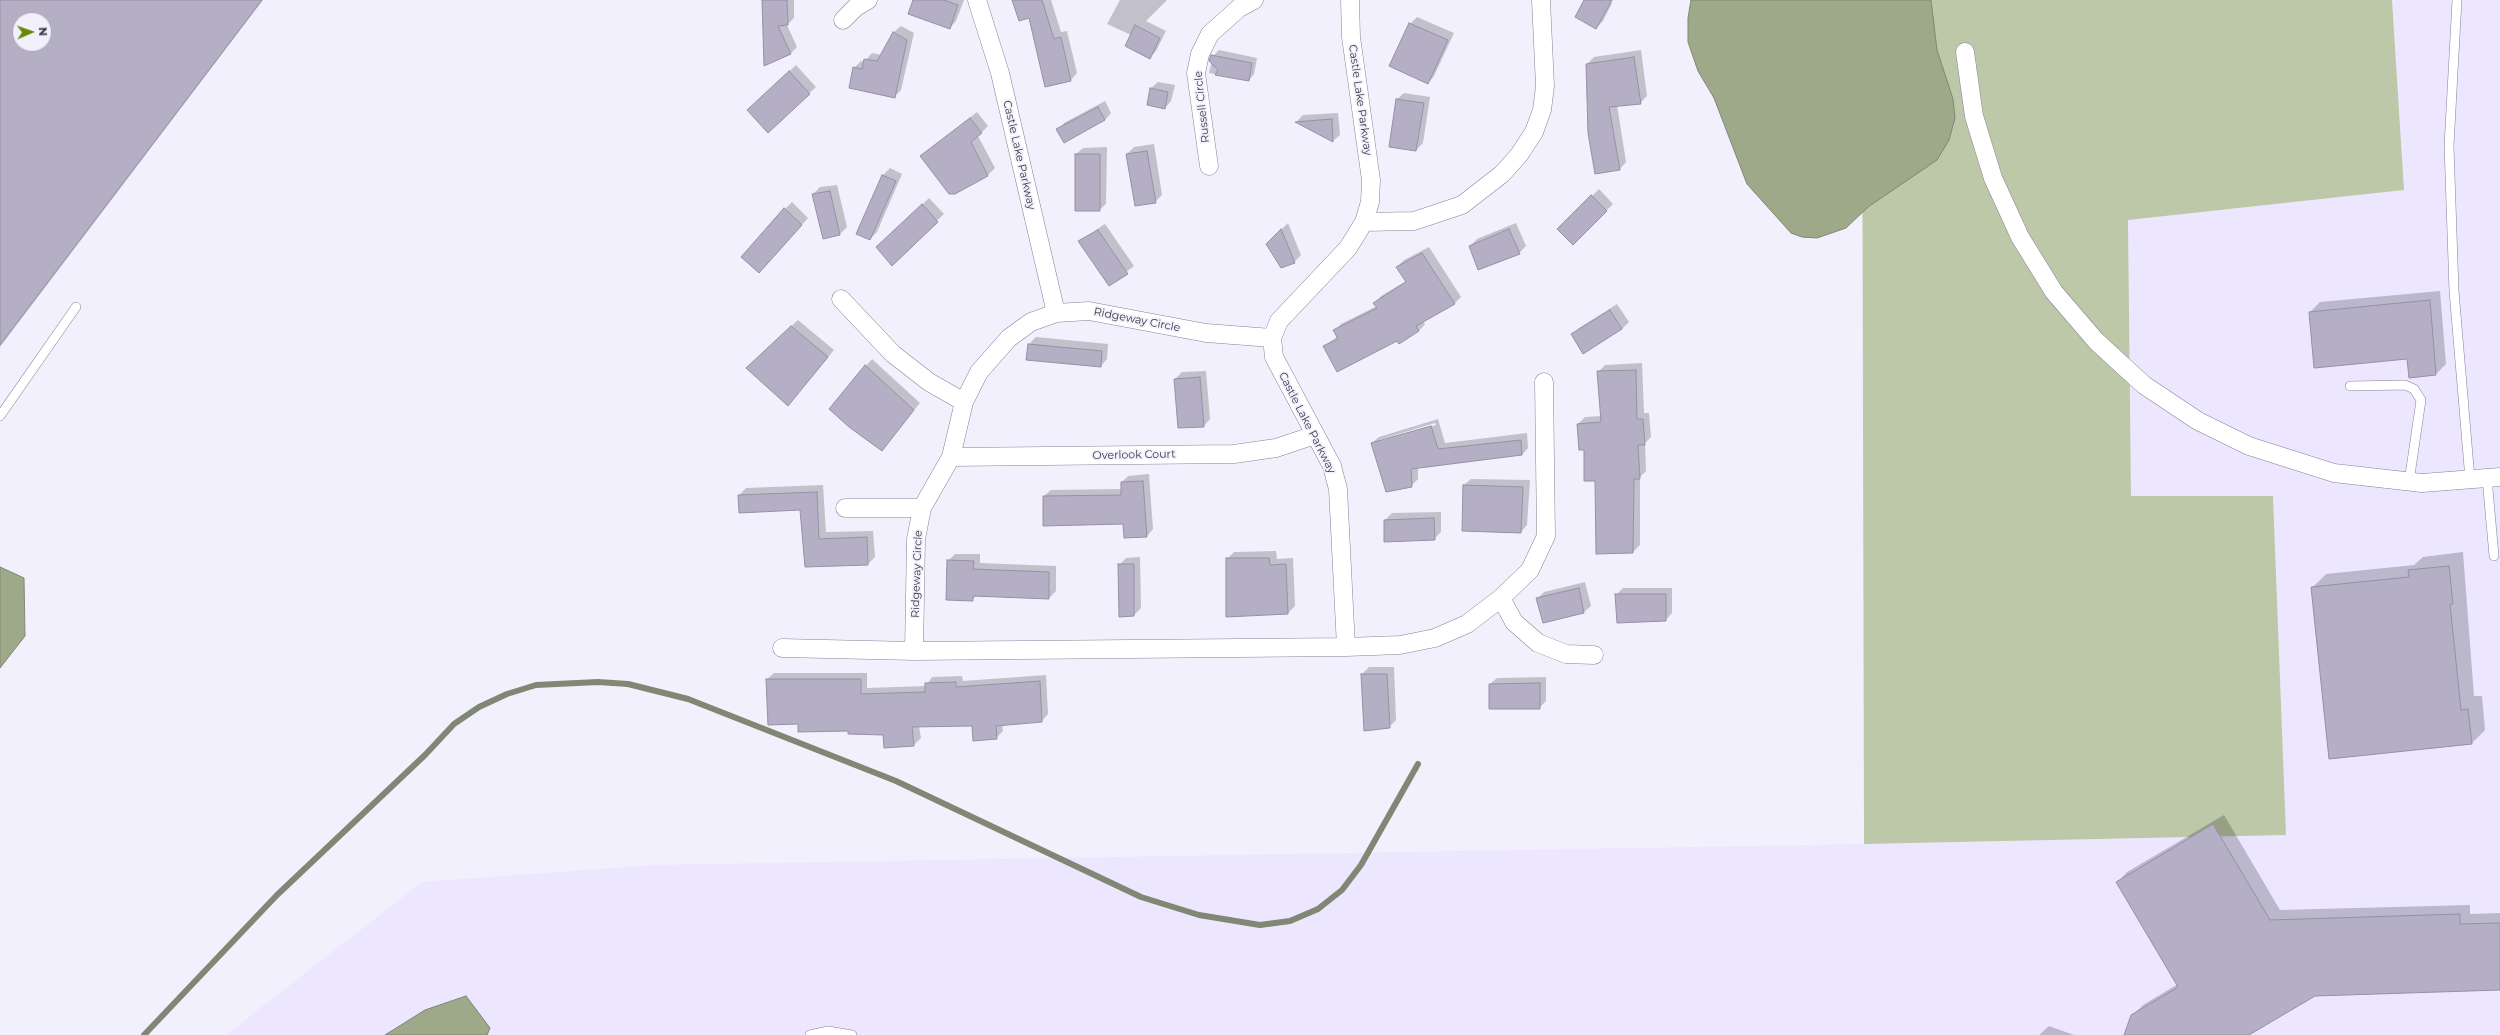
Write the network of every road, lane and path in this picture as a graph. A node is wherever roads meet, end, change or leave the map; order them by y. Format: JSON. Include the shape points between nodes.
{"nodes":[{"id":1,"x":868,"y":0,"type":"edge"},
{"id":2,"x":976,"y":0,"type":"edge"},
{"id":3,"x":1254,"y":0,"type":"edge"},
{"id":4,"x":1350,"y":0,"type":"edge"},
{"id":5,"x":1541,"y":0,"type":"edge"},
{"id":6,"x":2456,"y":0,"type":"edge"},
{"id":7,"x":843,"y":20,"type":"dead end"},
{"id":8,"x":1965,"y":52,"type":"dead end"},
{"id":9,"x":1209,"y":166,"type":"dead end"},
{"id":10,"x":1364,"y":222,"type":"junction"},
{"id":11,"x":840,"y":299,"type":"dead end"},
{"id":12,"x":76,"y":307,"type":"dead end"},
{"id":13,"x":1056,"y":313,"type":"junction"},
{"id":14,"x":1272,"y":338,"type":"junction"},
{"id":15,"x":1544,"y":382,"type":"dead end"},
{"id":16,"x":2350,"y":386,"type":"dead end"},
{"id":17,"x":964,"y":402,"type":"junction"},
{"id":18,"x":0,"y":416,"type":"edge"},
{"id":19,"x":1315,"y":435,"type":"junction"},
{"id":20,"x":951,"y":457,"type":"junction"},
{"id":21,"x":2486,"y":478,"type":"edge"},
{"id":22,"x":2409,"y":482,"type":"junction"},
{"id":23,"x":845,"y":508,"type":"dead end"},
{"id":24,"x":922,"y":508,"type":"junction"},
{"id":25,"x":2494,"y":556,"type":"dead end"},
{"id":26,"x":1501,"y":598,"type":"junction"},
{"id":27,"x":1346,"y":647,"type":"junction"},
{"id":28,"x":782,"y":648,"type":"dead end"},
{"id":29,"x":914,"y":651,"type":"junction"},
{"id":30,"x":1594,"y":655,"type":"dead end"},
{"id":31,"x":810,"y":1035,"type":"edge"},
{"id":32,"x":852,"y":1035,"type":"edge"}],
"edges":[{"from":1,"to":7,"type":"street","via":[[856,7]]},
{"from":2,"to":13,"type":"street","name":"Castle Lake Parkway","via":[[1000,73]]},
{"from":3,"to":9,"type":"street","name":"Russell Circle","via":[[1239,8],[1210,34],[1200,54],[1196,73]]},
{"from":4,"to":10,"type":"street","name":"Castle Lake Parkway","via":[[1351,37],[1371,180],[1370,202]]},
{"from":5,"to":10,"type":"street","via":[[1545,86],[1542,110],[1534,132],[1520,155],[1502,174],[1462,205],[1414,221]]},
{"from":6,"to":21,"type":"lane","via":[[2449,146],[2454,291]]},
{"from":8,"to":22,"type":"street","via":[[1974,116],[1993,178],[2020,237],[2054,292],[2096,341],[2144,385],[2198,421],[2249,446],[2334,473]]},
{"from":10,"to":14,"type":"street","name":"Castle Lake Parkway","via":[[1348,248],[1279,321]]},
{"from":11,"to":17,"type":"street","via":[[893,354],[929,382]]},
{"from":12,"to":18,"type":"lane"},
{"from":13,"to":14,"type":"street","name":"Ridgeway Circle","via":[[1089,311],[1206,333]]},
{"from":13,"to":17,"type":"street","name":"Ridgeway Circle","via":[[1031,322],[1009,338],[979,372]]},
{"from":14,"to":19,"type":"street","name":"Castle Lake Parkway","via":[[1274,357]]},
{"from":15,"to":26,"type":"street","via":[[1546,536],[1530,570]]},
{"from":16,"to":22,"type":"lane","via":[[2405,385],[2414,390],[2421,400]]},
{"from":17,"to":20,"type":"street","name":"Ridgeway Circle"},
{"from":19,"to":20,"type":"street","name":"Overlook Court","via":[[1276,448],[1234,454]]},
{"from":19,"to":27,"type":"street","name":"Castle Lake Parkway","via":[[1332,466],[1338,489]]},
{"from":20,"to":24,"type":"street","name":"Ridgeway Circle"},
{"from":21,"to":22,"type":"street"},
{"from":21,"to":25,"type":"lane"},
{"from":23,"to":24,"type":"street"},
{"from":24,"to":29,"type":"street","name":"Ridgeway Circle","via":[[916,539]]},
{"from":26,"to":27,"type":"street","via":[[1467,624],[1435,638],[1400,645]]},
{"from":26,"to":30,"type":"street","via":[[1514,622],[1538,643],[1566,654]]},
{"from":27,"to":29,"type":"street"},
{"from":28,"to":29,"type":"street"},
{"from":31,"to":32,"type":"lane","via":[[828,1031]]}]}
